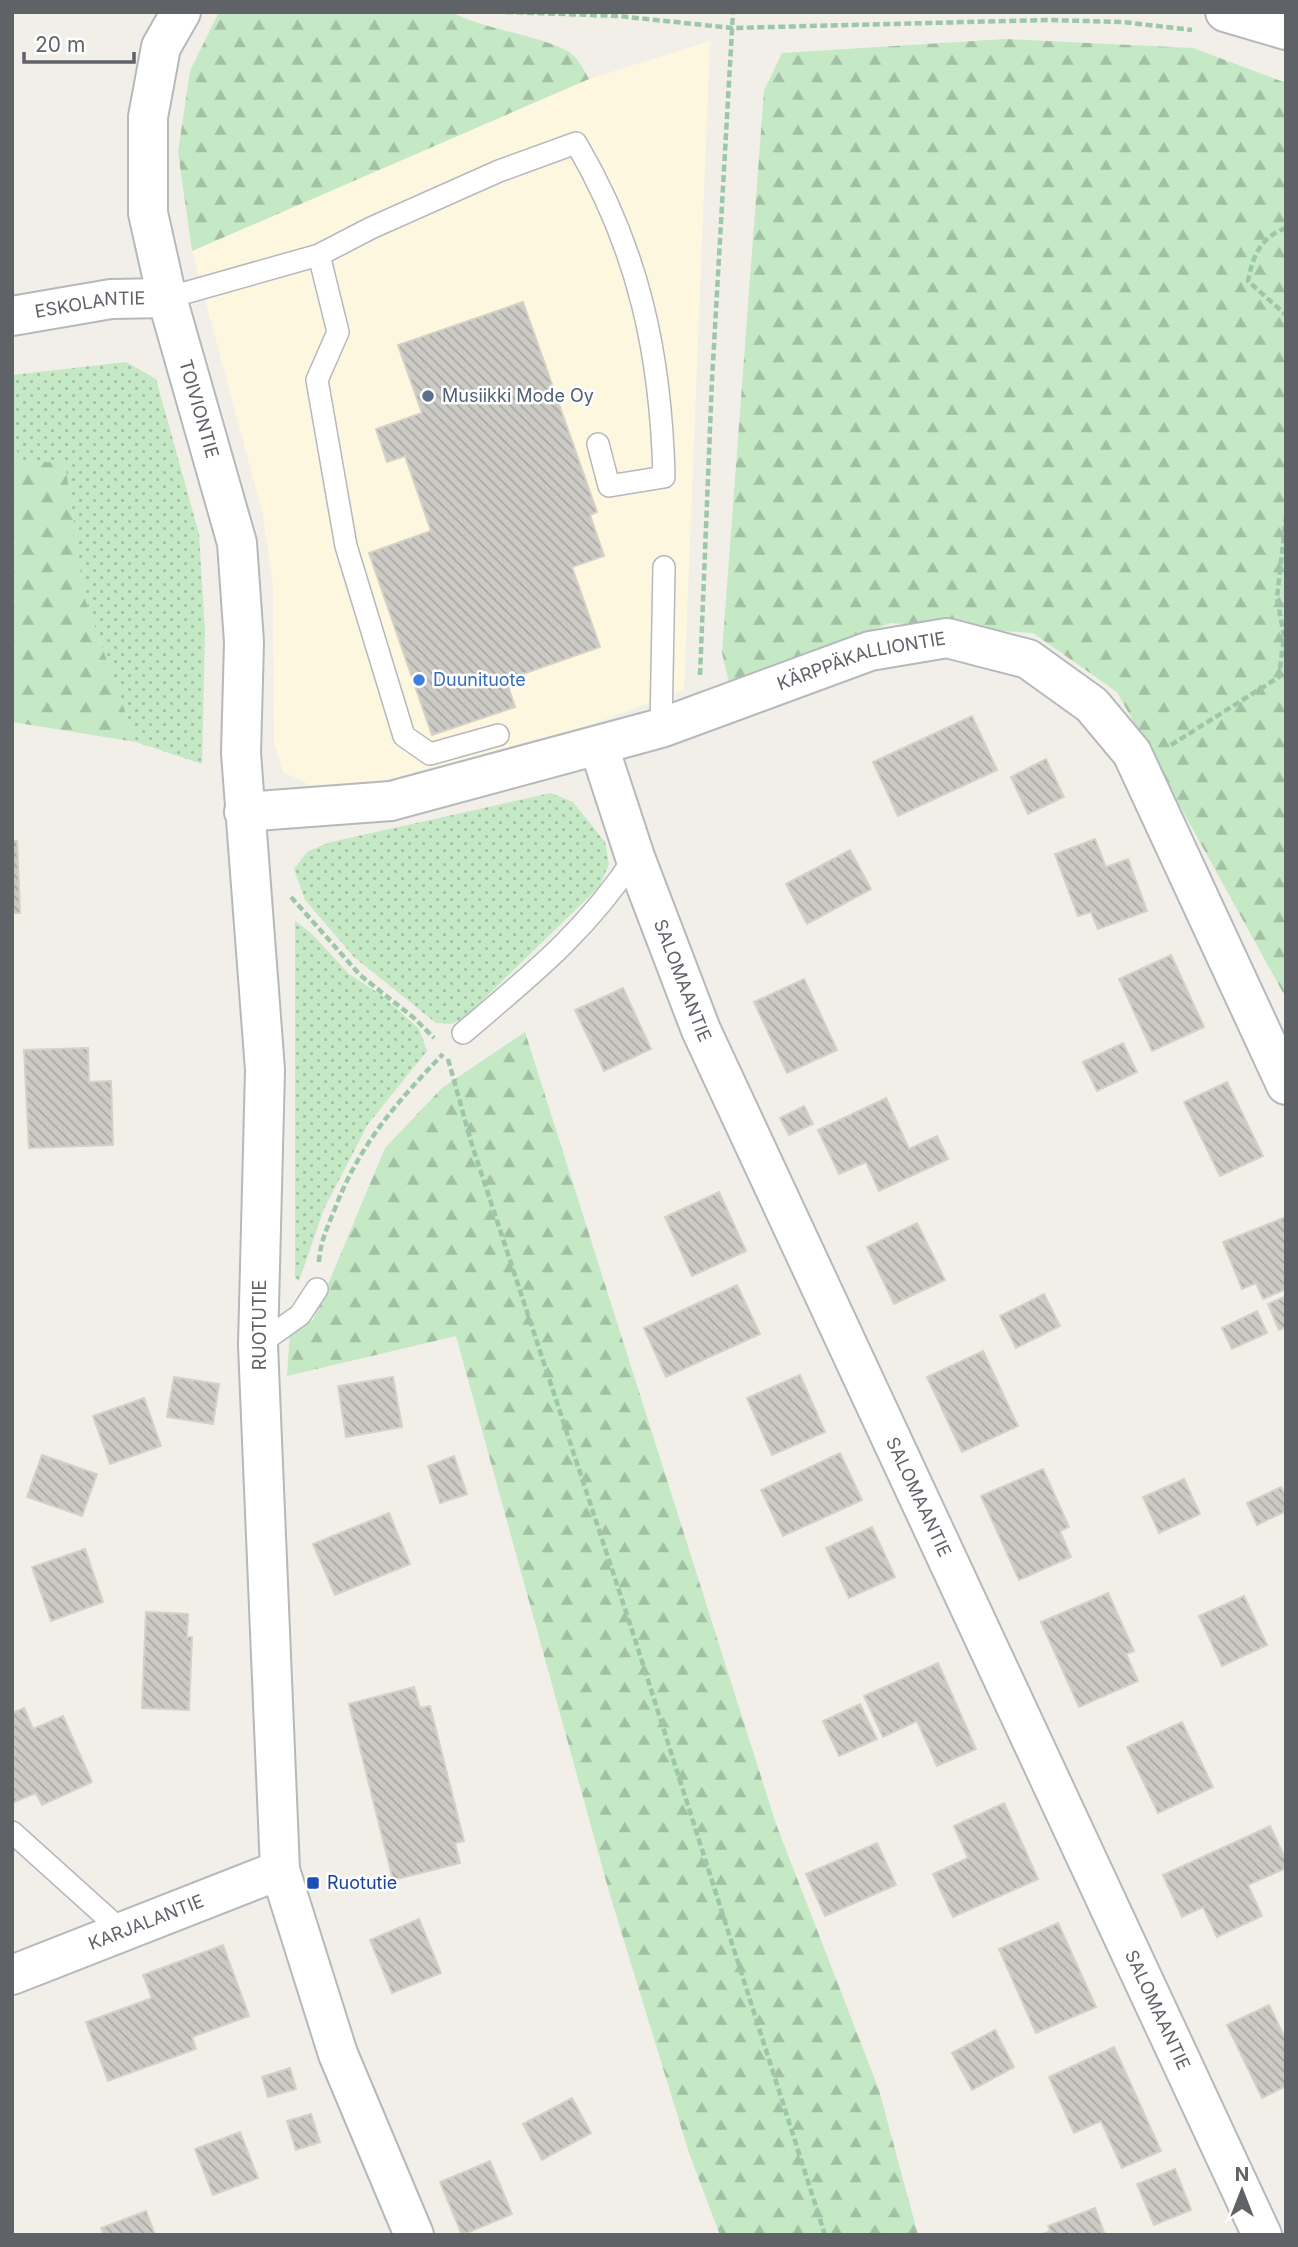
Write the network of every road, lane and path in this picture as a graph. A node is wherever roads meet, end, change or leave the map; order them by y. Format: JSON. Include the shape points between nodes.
{"nodes":[{"id":1,"x":181,"y":12,"type":"edge"},
{"id":2,"x":506,"y":12,"type":"edge"},
{"id":3,"x":733,"y":12,"type":"edge"},
{"id":4,"x":1210,"y":22,"type":"edge"},
{"id":5,"x":732,"y":28,"type":"junction"},
{"id":6,"x":1286,"y":30,"type":"edge"},
{"id":7,"x":1286,"y":228,"type":"edge"},
{"id":8,"x":319,"y":255,"type":"junction"},
{"id":9,"x":167,"y":298,"type":"junction"},
{"id":10,"x":1286,"y":315,"type":"edge"},
{"id":11,"x":12,"y":316,"type":"edge"},
{"id":12,"x":598,"y":444,"type":"dead end"},
{"id":13,"x":1286,"y":517,"type":"edge"},
{"id":14,"x":664,"y":567,"type":"dead end"},
{"id":15,"x":1286,"y":674,"type":"edge"},
{"id":16,"x":1279,"y":677,"type":"junction"},
{"id":17,"x":698,"y":712,"type":"junction"},
{"id":18,"x":661,"y":728,"type":"junction"},
{"id":19,"x":498,"y":735,"type":"dead end"},
{"id":20,"x":599,"y":747,"type":"junction"},
{"id":21,"x":1164,"y":749,"type":"dead end"},
{"id":22,"x":244,"y":812,"type":"junction"},
{"id":23,"x":635,"y":857,"type":"junction"},
{"id":24,"x":283,"y":887,"type":"dead end"},
{"id":25,"x":463,"y":1033,"type":"dead end"},
{"id":26,"x":446,"y":1051,"type":"junction"},
{"id":27,"x":1286,"y":1085,"type":"edge"},
{"id":28,"x":317,"y":1289,"type":"joint"},
{"id":29,"x":258,"y":1345,"type":"junction"},
{"id":30,"x":12,"y":1832,"type":"edge"},
{"id":31,"x":280,"y":1870,"type":"junction"},
{"id":32,"x":123,"y":1932,"type":"junction"},
{"id":33,"x":12,"y":1975,"type":"edge"},
{"id":34,"x":414,"y":2235,"type":"edge"},
{"id":35,"x":825,"y":2235,"type":"edge"},
{"id":36,"x":1262,"y":2235,"type":"edge"}],
"edges":[{"from":1,"to":9,"type":"street","name":"TOIVIONTIE","via":[[161,47],[148,117],[148,213]]},
{"from":2,"to":5,"type":"path","via":[[618,16]]},
{"from":3,"to":5,"type":"path"},
{"from":4,"to":5,"type":"path","via":[[1047,20]]},
{"from":4,"to":6,"type":"street"},
{"from":5,"to":17,"type":"path"},
{"from":7,"to":10,"type":"path","via":[[1269,234],[1251,264],[1248,281]]},
{"from":8,"to":9,"type":"lane"},
{"from":8,"to":12,"type":"lane","via":[[499,171],[576,143],[595,176],[640,291],[661,398],[664,477],[609,486]]},
{"from":8,"to":19,"type":"lane","via":[[338,332],[317,380],[346,546],[404,736],[430,754]]},
{"from":9,"to":11,"type":"street","name":"ESKOLANTIE","via":[[111,299]]},
{"from":9,"to":22,"type":"street","name":"TOIVIONTIE","via":[[237,543],[244,642]]},
{"from":13,"to":16,"type":"path","via":[[1277,598],[1284,636]]},
{"from":14,"to":18,"type":"lane"},
{"from":15,"to":16,"type":"path"},
{"from":16,"to":21,"type":"path"},
{"from":17,"to":18,"type":"street","name":"KÄRPPÄKALLIONTIE"},
{"from":17,"to":27,"type":"street","name":"KÄRPPÄKALLIONTIE","via":[[870,651],[947,638],[1028,659],[1092,705],[1132,752]]},
{"from":18,"to":20,"type":"street","name":"KÄRPPÄKALLIONTIE"},
{"from":20,"to":22,"type":"street","name":"KÄRPPÄKALLIONTIE","via":[[391,801]]},
{"from":20,"to":23,"type":"street","name":"SALOMAANTIE"},
{"from":22,"to":29,"type":"street","name":"RUOTUTIE","via":[[265,1070]]},
{"from":23,"to":25,"type":"lane","via":[[567,944]]},
{"from":23,"to":36,"type":"street","name":"SALOMAANTIE","via":[[701,1030]]},
{"from":24,"to":26,"type":"path","via":[[360,975],[414,1018]]},
{"from":26,"to":28,"type":"path","via":[[365,1144],[319,1247]]},
{"from":26,"to":35,"type":"path"},
{"from":28,"to":29,"type":"lane","via":[[300,1315]]},
{"from":29,"to":31,"type":"street","name":"RUOTUTIE"},
{"from":30,"to":32,"type":"lane"},
{"from":31,"to":32,"type":"street","name":"KARJALANTIE"},
{"from":31,"to":34,"type":"street","name":"RUOTUTIE","via":[[338,2054]]},
{"from":32,"to":33,"type":"street","name":"KARJALANTIE"}]}
